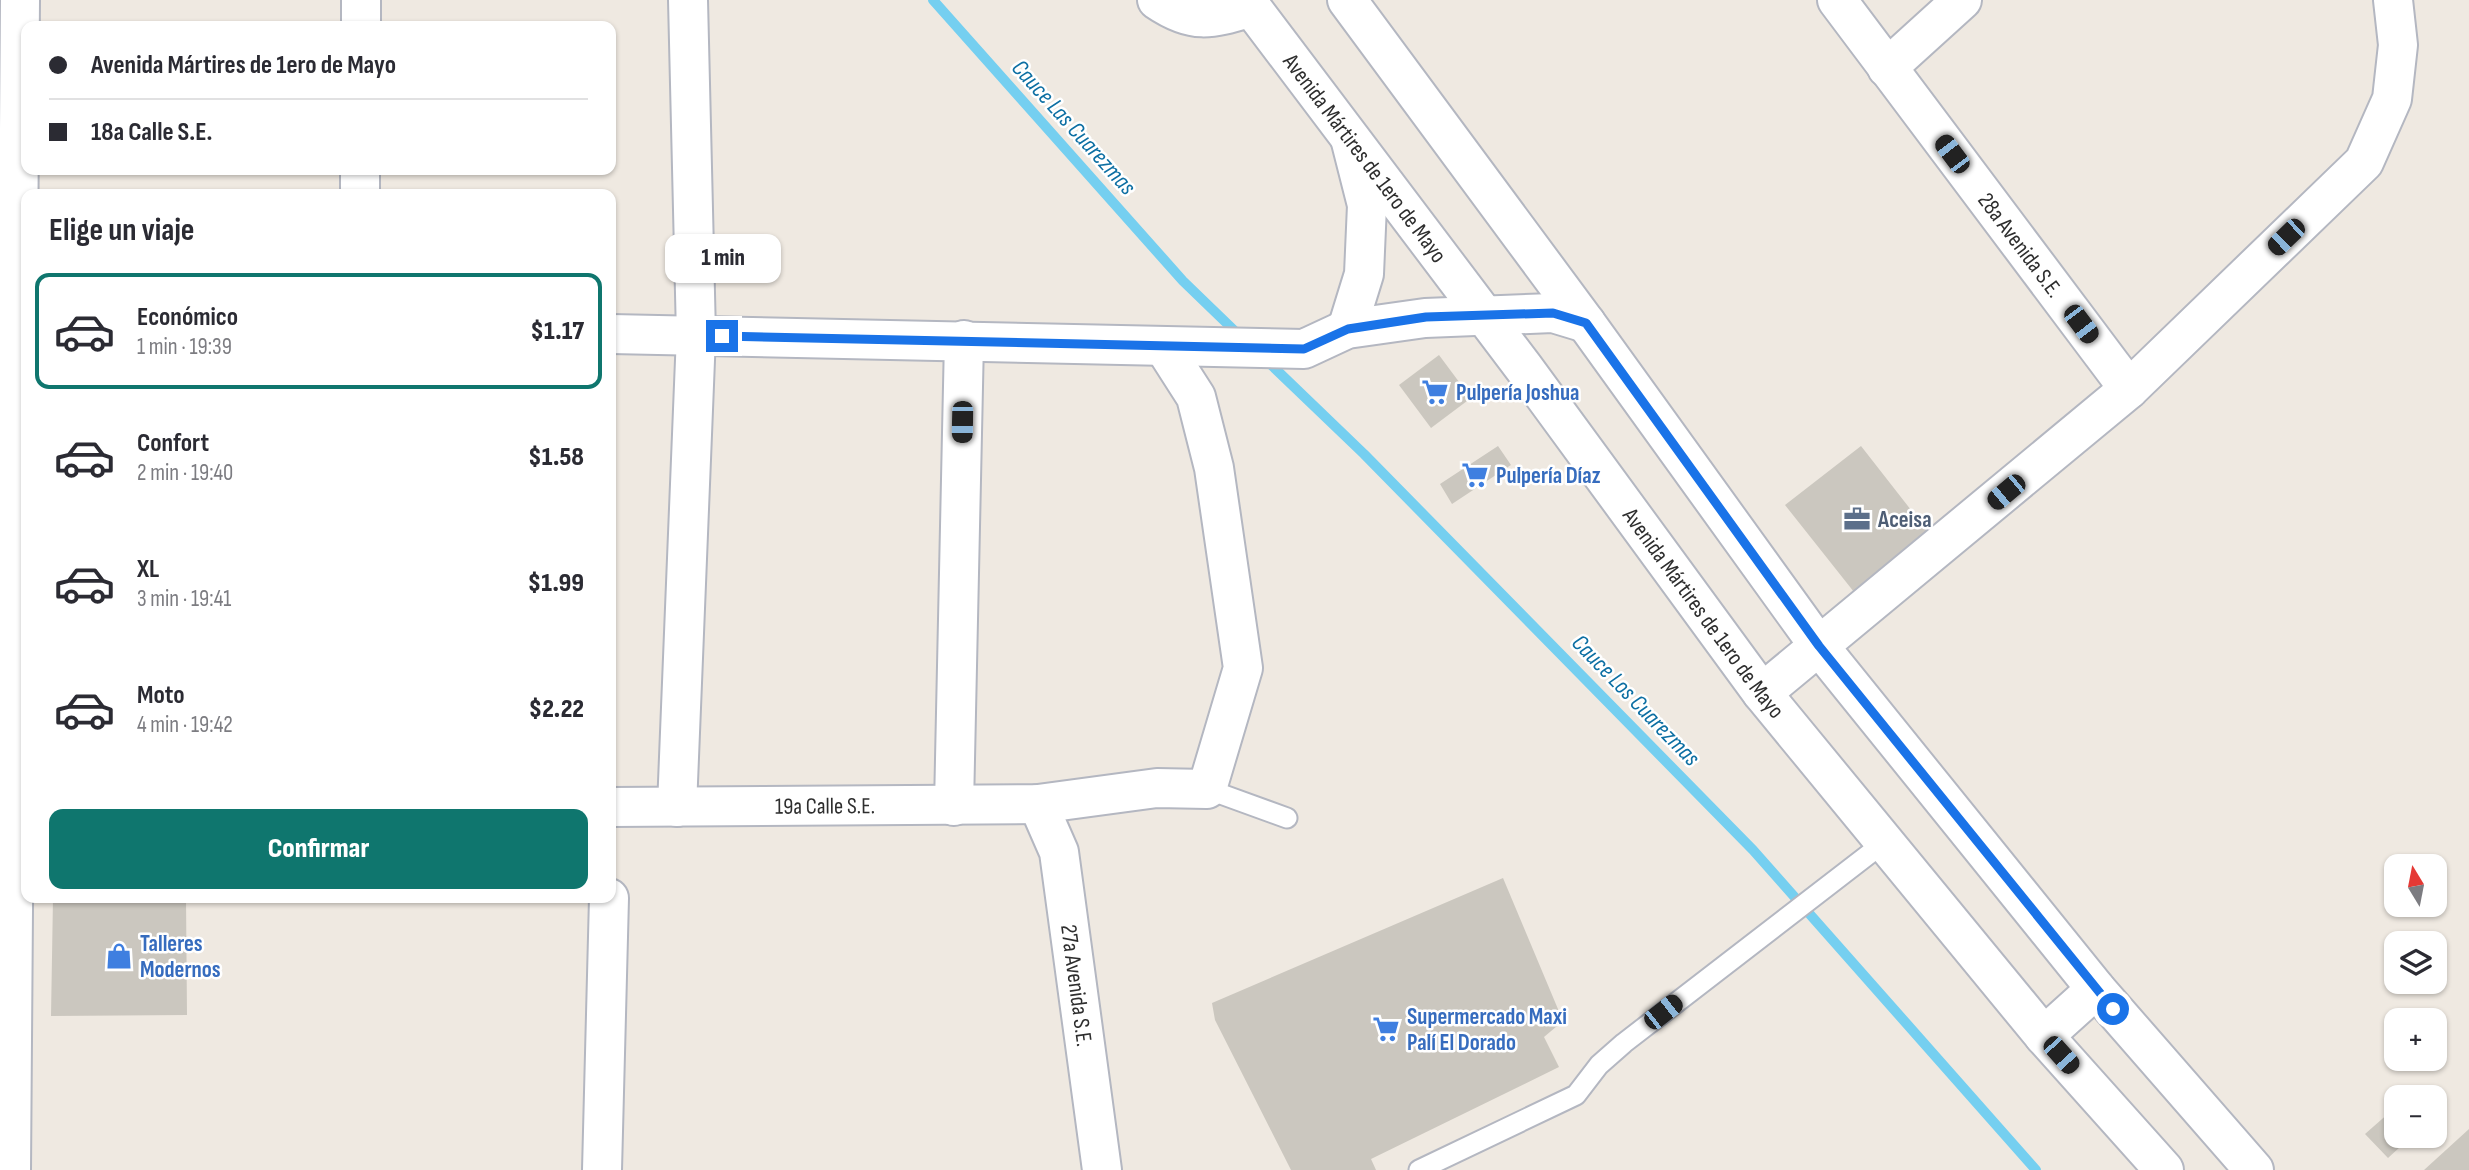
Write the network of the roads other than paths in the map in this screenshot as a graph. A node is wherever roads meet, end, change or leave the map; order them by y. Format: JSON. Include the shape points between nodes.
{"nodes":[{"id":1,"x":20,"y":0,"type":"edge"},
{"id":2,"x":361,"y":0,"type":"edge"},
{"id":3,"x":688,"y":0,"type":"edge"},
{"id":4,"x":1157,"y":0,"type":"edge"},
{"id":5,"x":1347,"y":0,"type":"edge"},
{"id":6,"x":1837,"y":0,"type":"edge"},
{"id":7,"x":1962,"y":0,"type":"edge"},
{"id":8,"x":2393,"y":0,"type":"edge"},
{"id":9,"x":1249,"y":4,"type":"edge"},
{"id":10,"x":361,"y":21,"type":"edge"},
{"id":11,"x":1887,"y":68,"type":"junction"},
{"id":12,"x":1351,"y":142,"type":"junction"},
{"id":13,"x":1482,"y":315,"type":"junction"},
{"id":14,"x":15,"y":323,"type":"edge"},
{"id":15,"x":1586,"y":323,"type":"junction"},
{"id":16,"x":1348,"y":329,"type":"junction"},
{"id":17,"x":616,"y":334,"type":"edge"},
{"id":18,"x":695,"y":335,"type":"junction"},
{"id":19,"x":964,"y":340,"type":"junction"},
{"id":20,"x":1178,"y":348,"type":"junction"},
{"id":21,"x":2129,"y":389,"type":"junction"},
{"id":22,"x":7,"y":625,"type":"edge"},
{"id":23,"x":1819,"y":646,"type":"junction"},
{"id":24,"x":1762,"y":693,"type":"junction"},
{"id":25,"x":1207,"y":789,"type":"junction"},
{"id":26,"x":1038,"y":804,"type":"junction"},
{"id":27,"x":954,"y":806,"type":"junction"},
{"id":28,"x":616,"y":807,"type":"edge"},
{"id":29,"x":677,"y":807,"type":"junction"},
{"id":30,"x":13,"y":808,"type":"edge"},
{"id":31,"x":1287,"y":818,"type":"dead end"},
{"id":32,"x":1886,"y":841,"type":"junction"},
{"id":33,"x":609,"y":903,"type":"edge"},
{"id":34,"x":2096,"y":989,"type":"junction"},
{"id":35,"x":6,"y":1014,"type":"edge"},
{"id":36,"x":2044,"y":1035,"type":"junction"},
{"id":37,"x":11,"y":1170,"type":"edge"},
{"id":38,"x":602,"y":1170,"type":"edge"},
{"id":39,"x":1102,"y":1170,"type":"edge"},
{"id":40,"x":1419,"y":1170,"type":"edge"},
{"id":41,"x":2164,"y":1170,"type":"edge"},
{"id":42,"x":2254,"y":1170,"type":"edge"}],
"edges":[{"from":1,"to":14,"type":"street"},
{"from":2,"to":10,"type":"street"},
{"from":3,"to":18,"type":"street"},
{"from":4,"to":9,"type":"street","via":[[1180,15],[1214,18]]},
{"from":5,"to":15,"type":"street"},
{"from":6,"to":11,"type":"street","name":"28a Avenida S.E."},
{"from":7,"to":11,"type":"street"},
{"from":8,"to":21,"type":"street","via":[[2398,45],[2392,99],[2364,162]]},
{"from":9,"to":12,"type":"street","name":"Avenida Mártires de 1ero de Mayo"},
{"from":11,"to":21,"type":"street","name":"28a Avenida S.E."},
{"from":12,"to":13,"type":"street","name":"Avenida Mártires de 1ero de Mayo"},
{"from":12,"to":16,"type":"street","via":[[1367,205],[1364,274]]},
{"from":13,"to":15,"type":"street","via":[[1553,313]]},
{"from":13,"to":16,"type":"street","via":[[1426,317]]},
{"from":13,"to":24,"type":"street","name":"Avenida Mártires de 1ero de Mayo"},
{"from":14,"to":22,"type":"street"},
{"from":15,"to":23,"type":"street"},
{"from":16,"to":20,"type":"street","via":[[1304,349]]},
{"from":17,"to":18,"type":"street"},
{"from":18,"to":19,"type":"street"},
{"from":18,"to":29,"type":"street"},
{"from":19,"to":20,"type":"street"},
{"from":19,"to":27,"type":"street"},
{"from":20,"to":25,"type":"street","via":[[1214,468],[1242,668]]},
{"from":21,"to":23,"type":"street"},
{"from":22,"to":30,"type":"street"},
{"from":23,"to":24,"type":"street"},
{"from":23,"to":34,"type":"street"},
{"from":24,"to":32,"type":"street","name":"Avenida Mártires de 1ero de Mayo"},
{"from":25,"to":26,"type":"street","name":"19a Calle S.E.","via":[[1157,788]]},
{"from":25,"to":31,"type":"lane"},
{"from":26,"to":27,"type":"street","name":"19a Calle S.E."},
{"from":26,"to":39,"type":"street","name":"27a Avenida S.E.","via":[[1059,852]]},
{"from":27,"to":29,"type":"street","name":"19a Calle S.E."},
{"from":28,"to":29,"type":"street","name":"19a Calle S.E."},
{"from":30,"to":35,"type":"street"},
{"from":32,"to":36,"type":"street","name":"Avenida Mártires de 1ero de Mayo"},
{"from":32,"to":40,"type":"lane","via":[[1624,1043],[1576,1095]]},
{"from":33,"to":38,"type":"street"},
{"from":34,"to":36,"type":"street"},
{"from":34,"to":42,"type":"street"},
{"from":35,"to":37,"type":"street"},
{"from":36,"to":41,"type":"street","name":"Avenida Mártires de 1ero de Mayo"}]}
